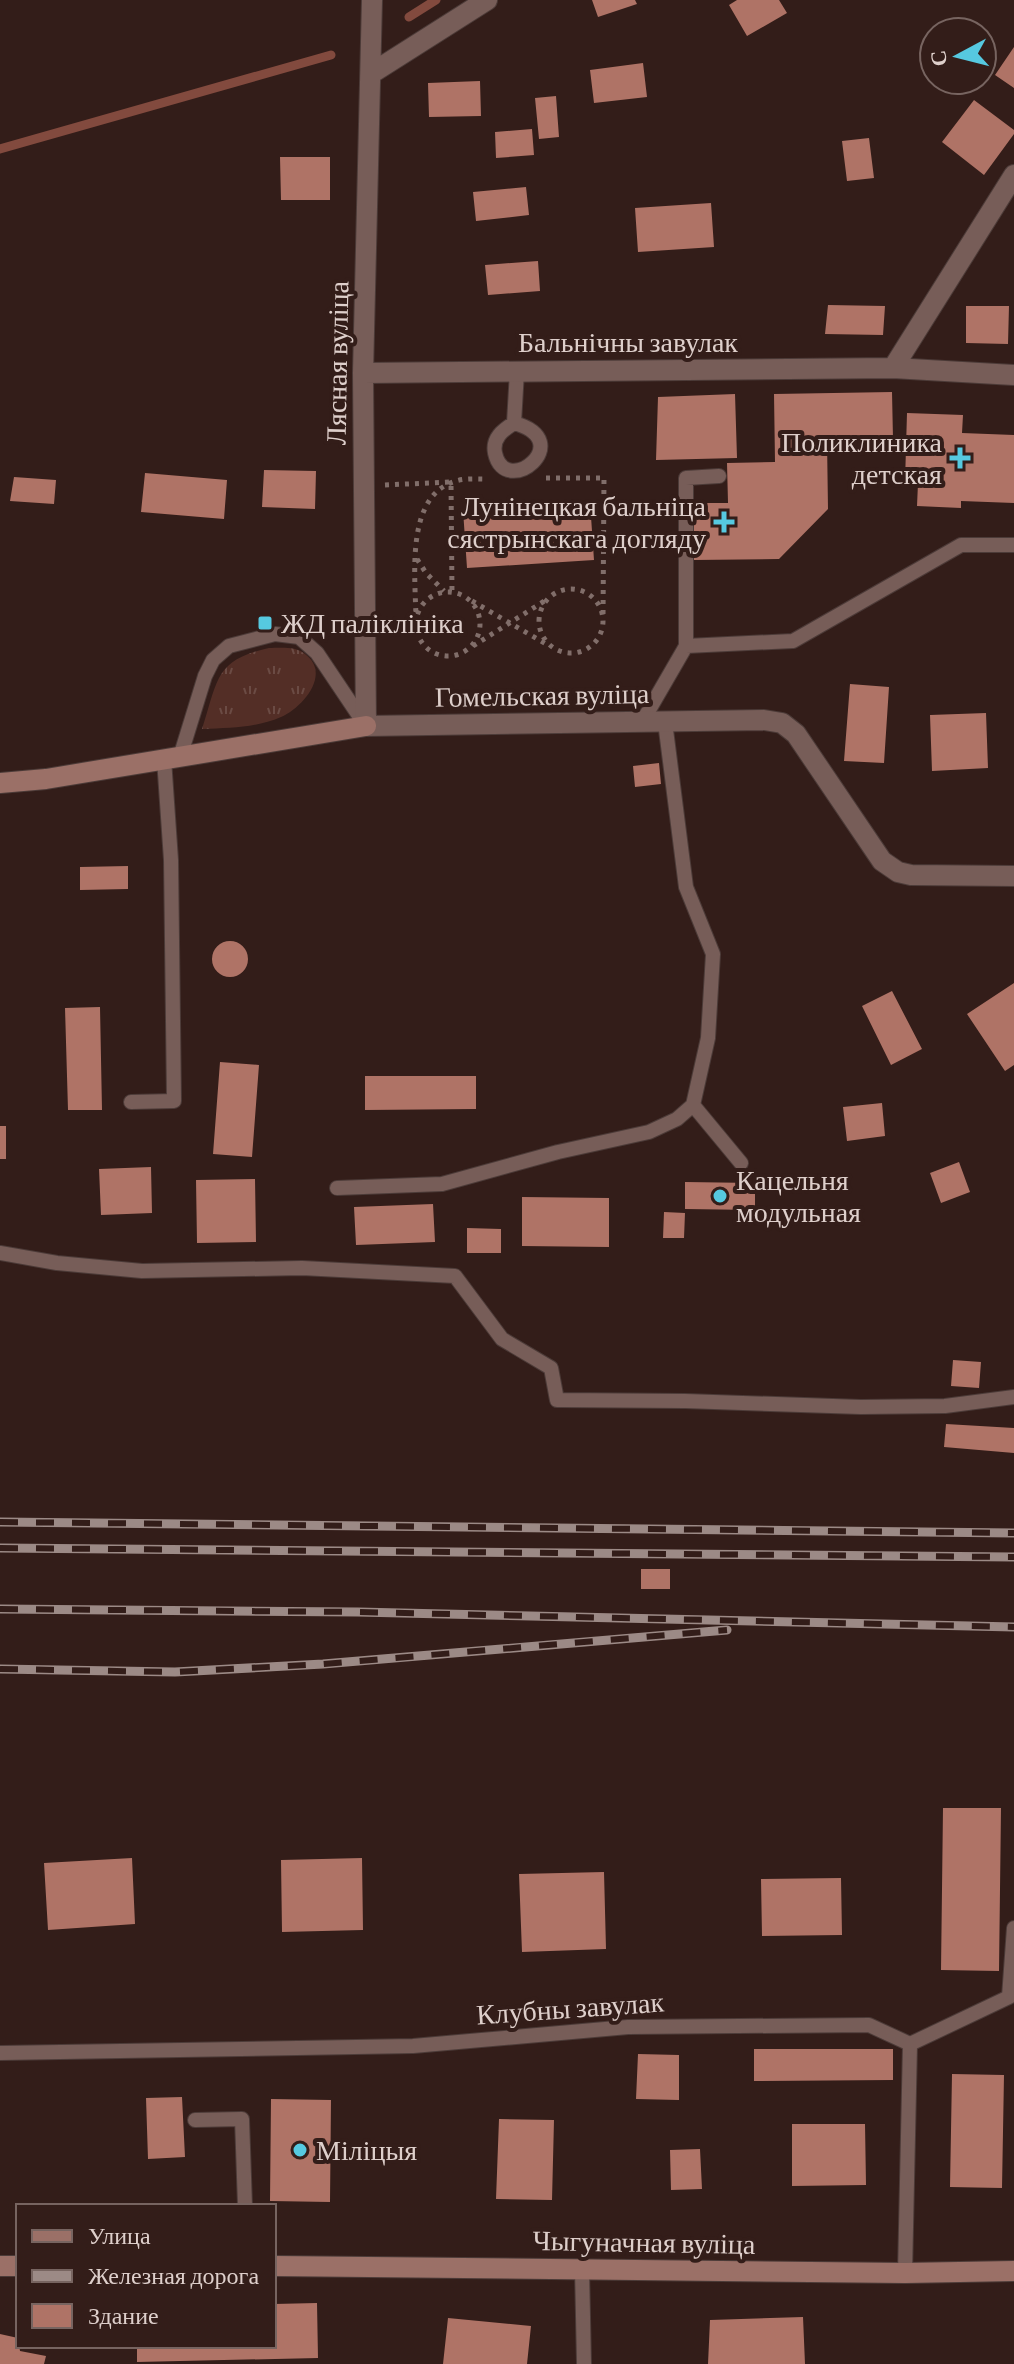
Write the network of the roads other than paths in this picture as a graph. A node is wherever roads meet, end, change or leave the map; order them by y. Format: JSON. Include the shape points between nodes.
{"nodes":[{"id":1,"x":391,"y":0,"type":"edge"},
{"id":2,"x":487,"y":0,"type":"edge"},
{"id":3,"x":372,"y":6,"type":"edge"},
{"id":4,"x":372,"y":73,"type":"junction"},
{"id":5,"x":1014,"y":175,"type":"edge"},
{"id":6,"x":893,"y":368,"type":"junction"},
{"id":7,"x":517,"y":371,"type":"junction"},
{"id":8,"x":363,"y":373,"type":"junction"},
{"id":9,"x":1014,"y":375,"type":"edge"},
{"id":10,"x":514,"y":423,"type":"dead end"},
{"id":11,"x":719,"y":476,"type":"dead end"},
{"id":12,"x":1014,"y":545,"type":"edge"},
{"id":13,"x":686,"y":646,"type":"junction"},
{"id":14,"x":642,"y":722,"type":"junction"},
{"id":15,"x":665,"y":722,"type":"junction"},
{"id":16,"x":366,"y":726,"type":"junction"},
{"id":17,"x":172,"y":758,"type":"junction"},
{"id":18,"x":0,"y":783,"type":"edge"},
{"id":19,"x":1014,"y":876,"type":"edge"},
{"id":20,"x":131,"y":1102,"type":"dead end"},
{"id":21,"x":693,"y":1105,"type":"junction"},
{"id":22,"x":741,"y":1163,"type":"dead end"},
{"id":23,"x":337,"y":1188,"type":"dead end"},
{"id":24,"x":0,"y":1253,"type":"edge"},
{"id":25,"x":1014,"y":1397,"type":"edge"},
{"id":26,"x":1014,"y":1928,"type":"edge"},
{"id":27,"x":910,"y":2044,"type":"junction"},
{"id":28,"x":0,"y":2053,"type":"edge"},
{"id":29,"x":195,"y":2120,"type":"dead end"},
{"id":30,"x":245,"y":2204,"type":"edge"},
{"id":31,"x":276,"y":2266,"type":"edge"},
{"id":32,"x":582,"y":2269,"type":"junction"},
{"id":33,"x":1014,"y":2271,"type":"edge"},
{"id":34,"x":905,"y":2273,"type":"junction"},
{"id":35,"x":584,"y":2364,"type":"edge"}],
"edges":[{"from":1,"to":3,"type":"street"},
{"from":2,"to":4,"type":"street"},
{"from":3,"to":4,"type":"street","name":"Лясная вуліца"},
{"from":4,"to":8,"type":"street","name":"Лясная вуліца"},
{"from":5,"to":6,"type":"street"},
{"from":6,"to":7,"type":"street","name":"Бальнічны завулак"},
{"from":6,"to":9,"type":"street","name":"Бальнічны завулак"},
{"from":7,"to":8,"type":"street","name":"Бальнічны завулак"},
{"from":7,"to":10,"type":"lane"},
{"from":8,"to":16,"type":"street","name":"Лясная вуліца"},
{"from":11,"to":13,"type":"lane","via":[[686,478]]},
{"from":12,"to":13,"type":"lane","via":[[961,545],[793,641]]},
{"from":13,"to":14,"type":"lane"},
{"from":14,"to":15,"type":"street","name":"Гомельская вуліца"},
{"from":14,"to":16,"type":"street","name":"Гомельская вуліца"},
{"from":15,"to":19,"type":"street","name":"Гомельская вуліца","via":[[782,723],[796,734],[882,861],[898,872]]},
{"from":15,"to":21,"type":"lane","via":[[686,887],[713,954],[708,1038]]},
{"from":16,"to":17,"type":"street","name":"Гомельская вуліца"},
{"from":16,"to":17,"type":"lane","via":[[317,653],[299,637],[275,634],[229,646],[213,660]]},
{"from":17,"to":18,"type":"street","name":"Гомельская вуліца"},
{"from":17,"to":20,"type":"lane","via":[[174,1101]]},
{"from":21,"to":22,"type":"lane"},
{"from":21,"to":23,"type":"lane","via":[[649,1132],[442,1184]]},
{"from":24,"to":25,"type":"lane","via":[[142,1271],[302,1268],[455,1276],[502,1339],[551,1368],[557,1400],[861,1407],[945,1406]]},
{"from":26,"to":27,"type":"lane","via":[[1009,1997]]},
{"from":27,"to":28,"type":"lane","name":"Клубны завулак","via":[[869,2025],[643,2027],[413,2046]]},
{"from":27,"to":34,"type":"lane"},
{"from":29,"to":30,"type":"lane","via":[[242,2119]]},
{"from":31,"to":32,"type":"street","name":"Чыгуначная вуліца"},
{"from":32,"to":34,"type":"street","name":"Чыгуначная вуліца"},
{"from":32,"to":35,"type":"lane"},
{"from":33,"to":34,"type":"street","name":"Чыгуначная вуліца"}]}
